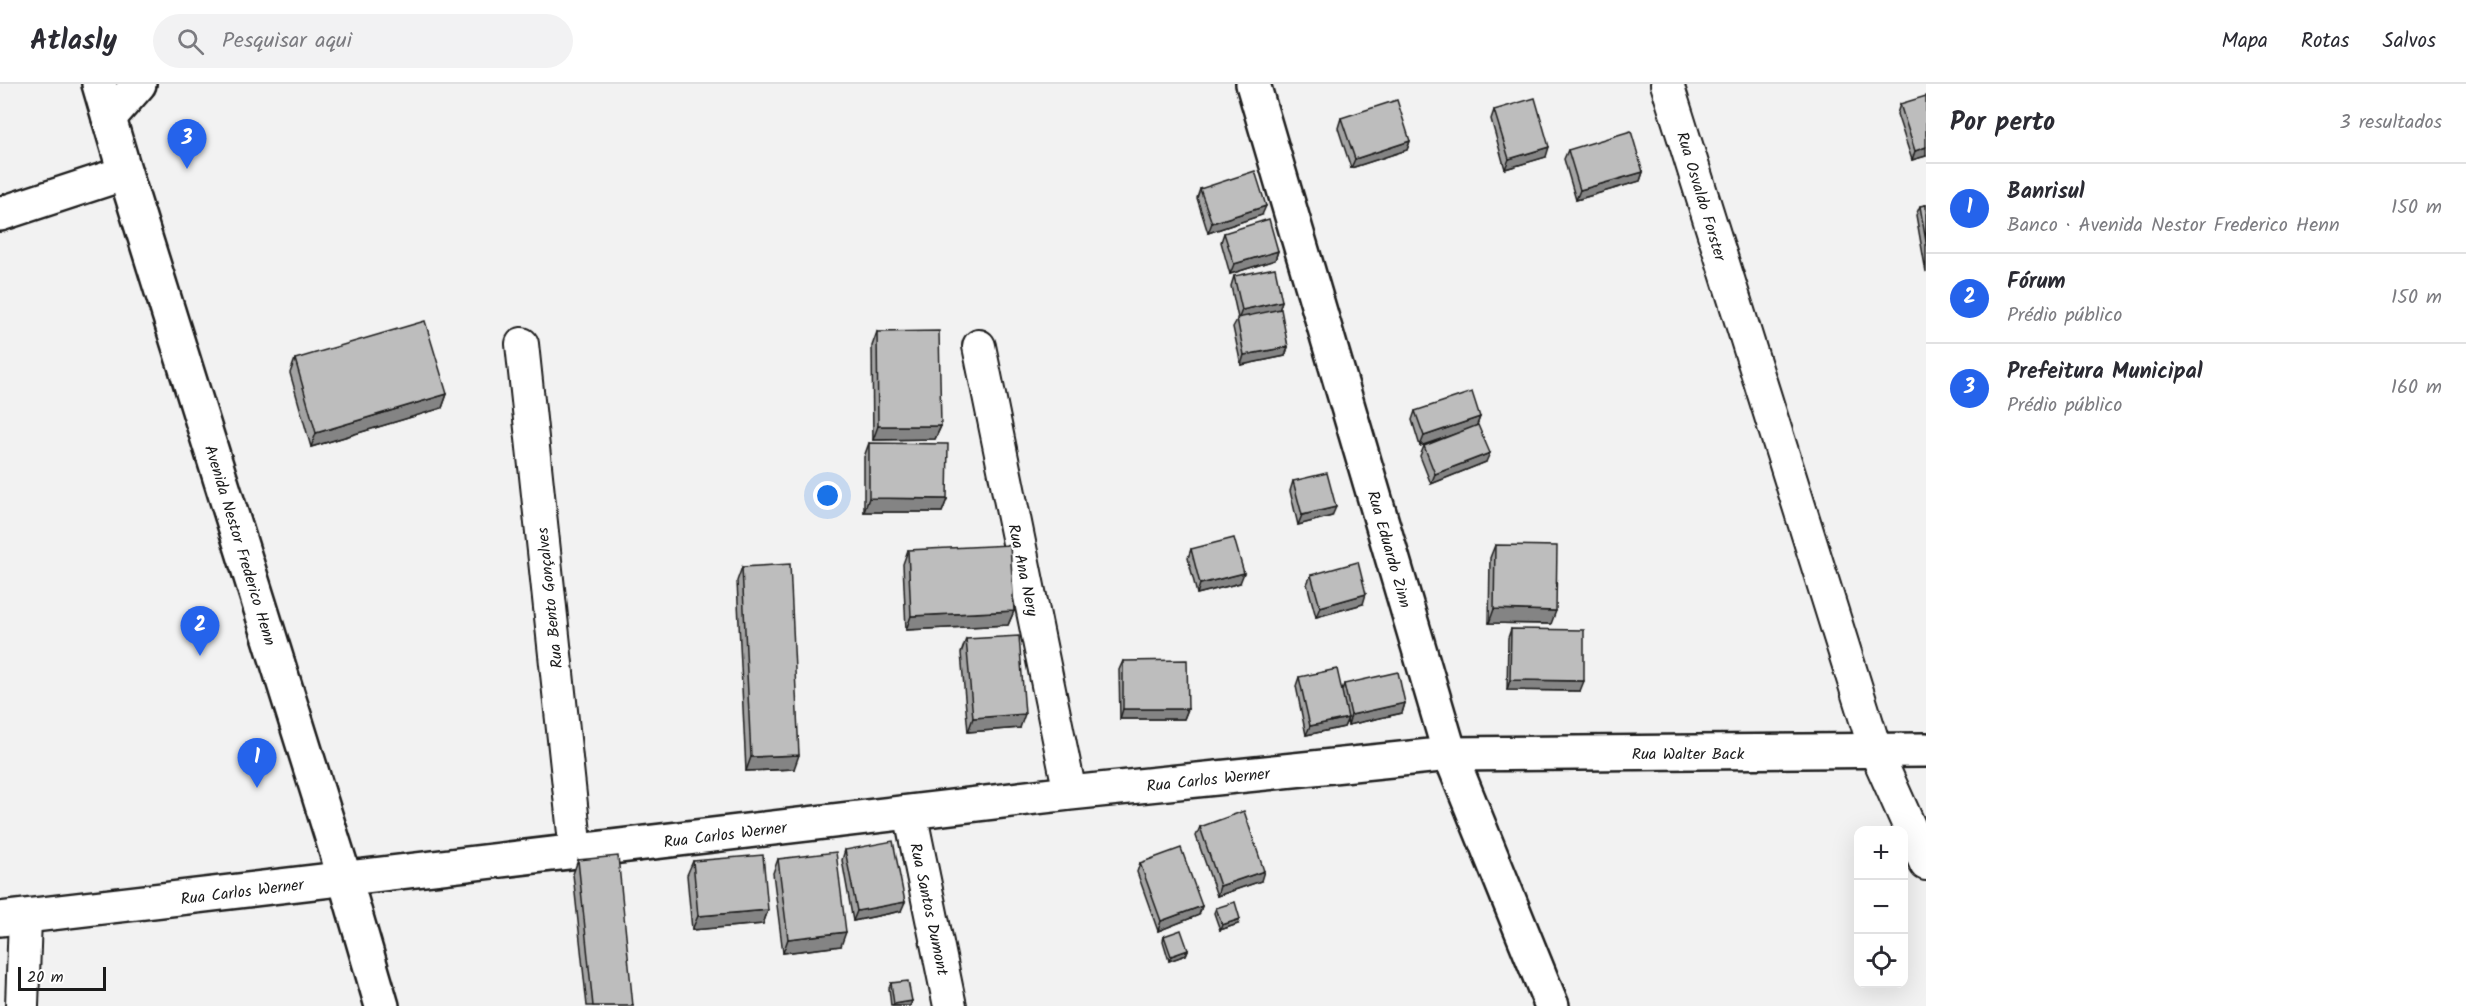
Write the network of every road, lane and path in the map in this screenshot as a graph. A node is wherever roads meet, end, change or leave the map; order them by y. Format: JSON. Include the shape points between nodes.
{"nodes":[{"id":1,"x":99,"y":84,"type":"edge"},
{"id":2,"x":139,"y":84,"type":"edge"},
{"id":3,"x":1253,"y":84,"type":"edge"},
{"id":4,"x":1667,"y":84,"type":"edge"},
{"id":5,"x":109,"y":118,"type":"junction"},
{"id":6,"x":125,"y":173,"type":"junction"},
{"id":7,"x":0,"y":214,"type":"edge"},
{"id":8,"x":522,"y":344,"type":"dead end"},
{"id":9,"x":979,"y":346,"type":"dead end"},
{"id":10,"x":1926,"y":750,"type":"edge"},
{"id":11,"x":1876,"y":752,"type":"junction"},
{"id":12,"x":1450,"y":754,"type":"junction"},
{"id":13,"x":1070,"y":793,"type":"junction"},
{"id":14,"x":910,"y":812,"type":"junction"},
{"id":15,"x":576,"y":852,"type":"junction"},
{"id":16,"x":1926,"y":864,"type":"edge"},
{"id":17,"x":345,"y":879,"type":"junction"},
{"id":18,"x":12,"y":918,"type":"edge"},
{"id":19,"x":21,"y":1006,"type":"edge"},
{"id":20,"x":382,"y":1006,"type":"edge"},
{"id":21,"x":950,"y":1006,"type":"edge"},
{"id":22,"x":1552,"y":1006,"type":"edge"}],
"edges":[{"from":1,"to":5,"type":"street","name":"Avenida Nestor Frederico Henn"},
{"from":2,"to":5,"type":"street"},
{"from":3,"to":12,"type":"street","name":"Rua Eduardo Zinn"},
{"from":4,"to":11,"type":"street","name":"Rua Osvaldo Forster"},
{"from":5,"to":6,"type":"street","name":"Avenida Nestor Frederico Henn"},
{"from":6,"to":7,"type":"street"},
{"from":6,"to":17,"type":"street","name":"Avenida Nestor Frederico Henn"},
{"from":8,"to":15,"type":"street","name":"Rua Bento Gonçalves"},
{"from":9,"to":13,"type":"street","name":"Rua Ana Nery"},
{"from":10,"to":11,"type":"street","name":"Rua Walter Back"},
{"from":11,"to":12,"type":"street","name":"Rua Walter Back"},
{"from":11,"to":16,"type":"street","name":"Rua Osvaldo Forster"},
{"from":12,"to":13,"type":"street","name":"Rua Carlos Werner"},
{"from":12,"to":22,"type":"street","name":"Rua Eduardo Zinn"},
{"from":13,"to":14,"type":"street","name":"Rua Carlos Werner"},
{"from":14,"to":15,"type":"street","name":"Rua Carlos Werner"},
{"from":14,"to":21,"type":"street","name":"Rua Santos Dumont"},
{"from":15,"to":17,"type":"street","name":"Rua Carlos Werner"},
{"from":17,"to":18,"type":"street","name":"Rua Carlos Werner"},
{"from":17,"to":20,"type":"street","name":"Avenida Nestor Frederico Henn"},
{"from":18,"to":19,"type":"street"}]}
